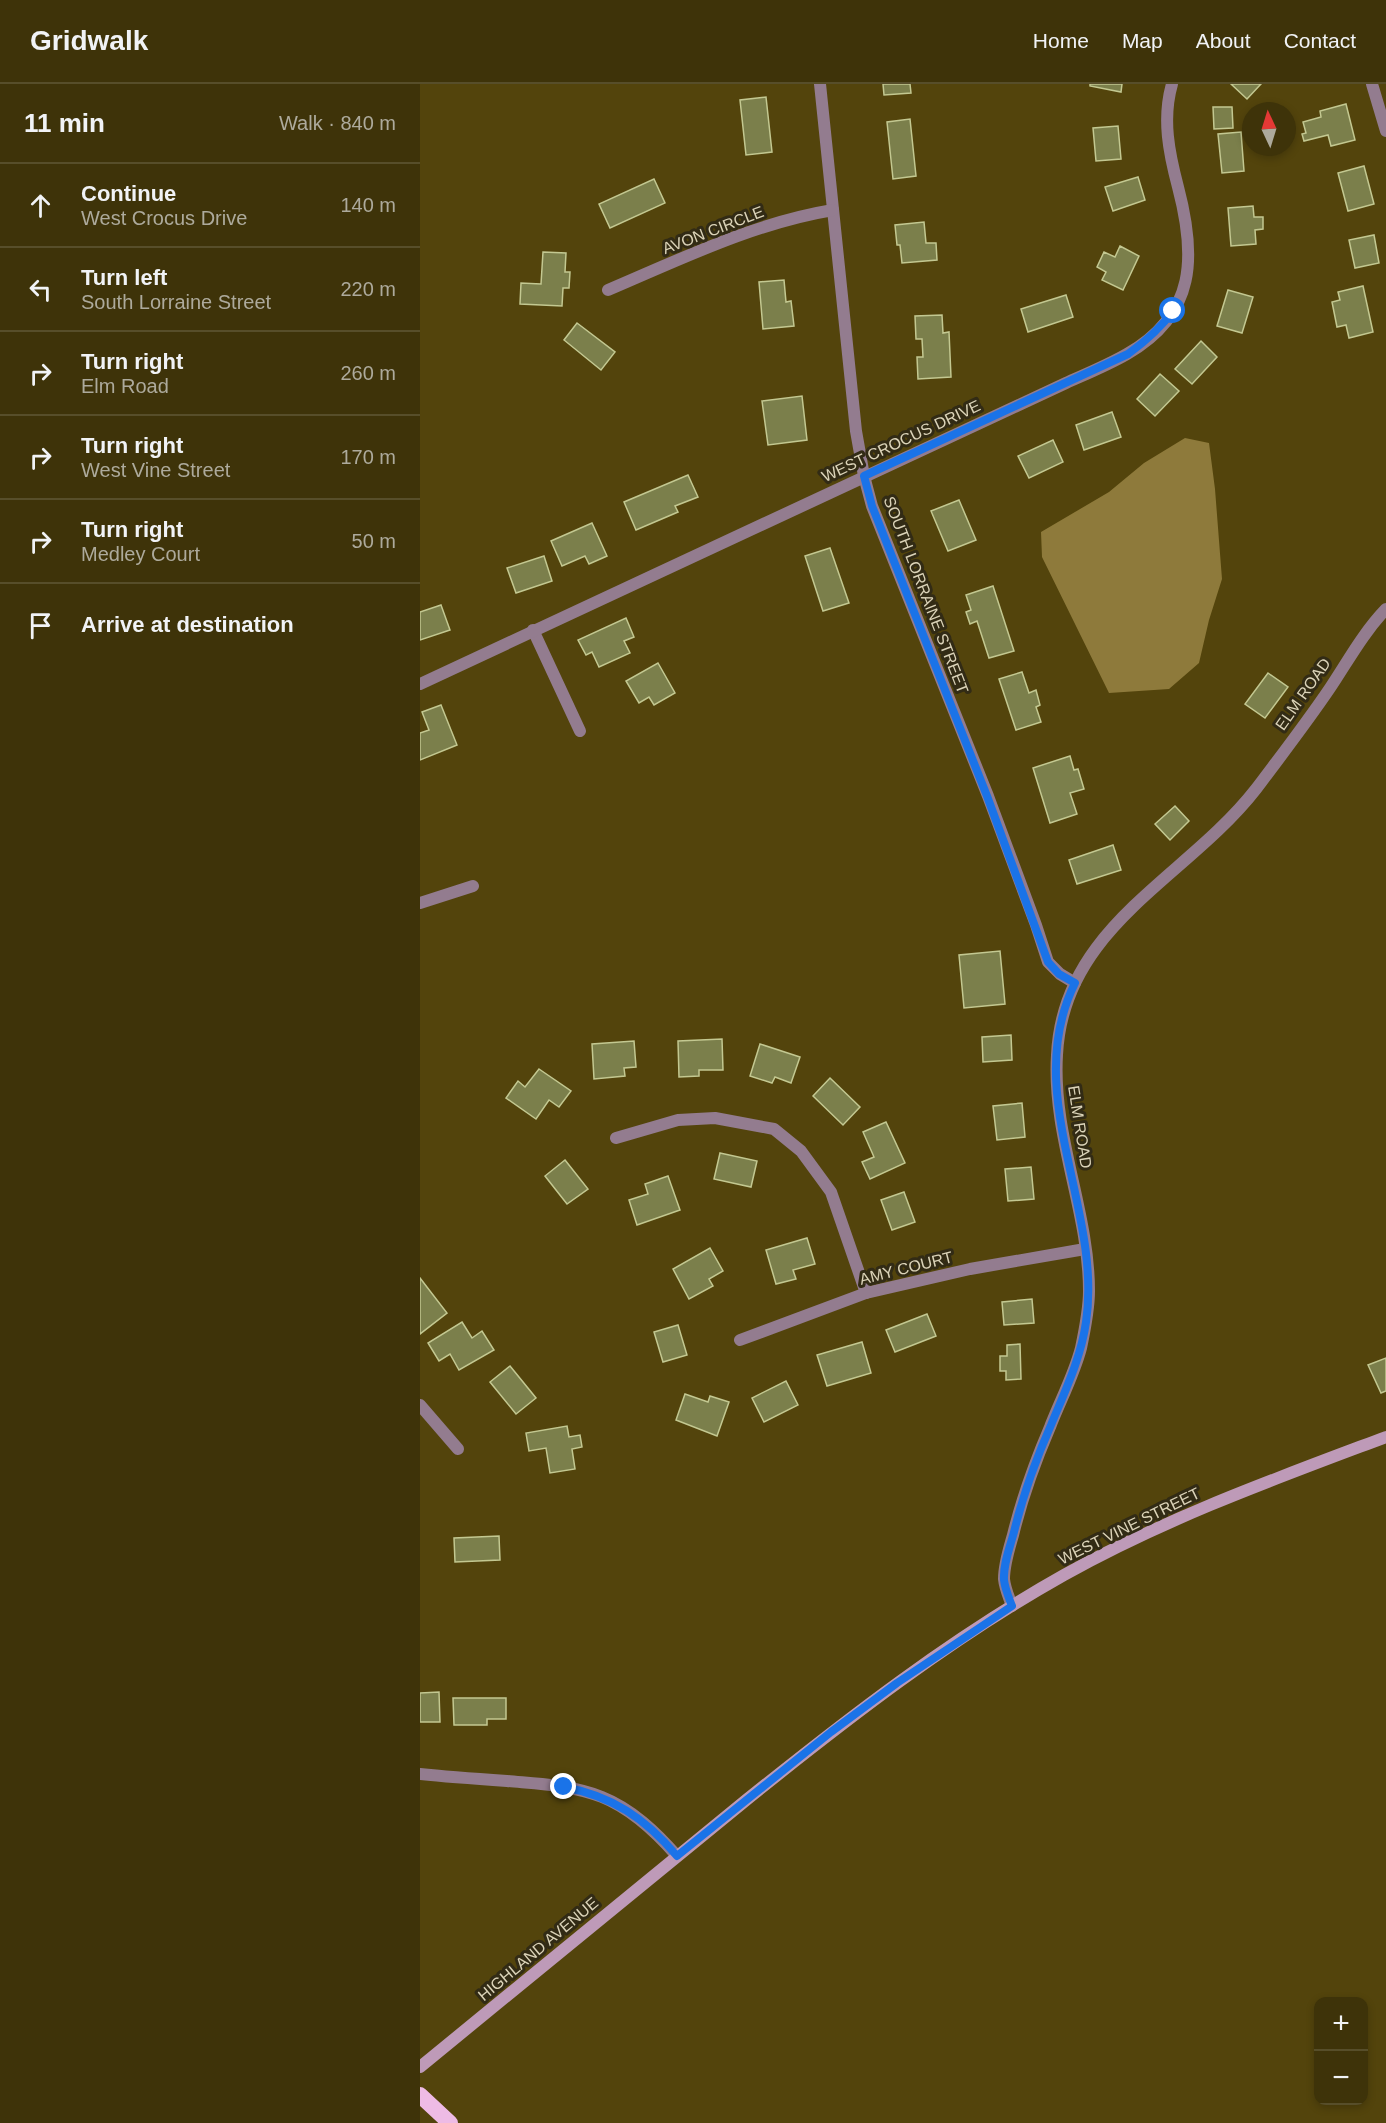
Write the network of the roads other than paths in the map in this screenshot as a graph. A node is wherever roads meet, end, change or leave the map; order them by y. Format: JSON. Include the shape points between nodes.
{"nodes":[{"id":1,"x":820,"y":84,"type":"edge"},
{"id":2,"x":1172,"y":84,"type":"edge"},
{"id":3,"x":1372,"y":84,"type":"edge"},
{"id":4,"x":1386,"y":131,"type":"edge"},
{"id":5,"x":833,"y":210,"type":"junction"},
{"id":6,"x":608,"y":290,"type":"dead end"},
{"id":7,"x":864,"y":476,"type":"junction"},
{"id":8,"x":1386,"y":609,"type":"edge"},
{"id":9,"x":533,"y":630,"type":"junction"},
{"id":10,"x":420,"y":684,"type":"edge"},
{"id":11,"x":580,"y":731,"type":"dead end"},
{"id":12,"x":473,"y":886,"type":"dead end"},
{"id":13,"x":420,"y":903,"type":"edge"},
{"id":14,"x":1075,"y":983,"type":"junction"},
{"id":15,"x":616,"y":1138,"type":"dead end"},
{"id":16,"x":1085,"y":1249,"type":"junction"},
{"id":17,"x":866,"y":1293,"type":"junction"},
{"id":18,"x":740,"y":1340,"type":"dead end"},
{"id":19,"x":420,"y":1405,"type":"edge"},
{"id":20,"x":1386,"y":1437,"type":"edge"},
{"id":21,"x":458,"y":1449,"type":"dead end"},
{"id":22,"x":1012,"y":1606,"type":"junction"},
{"id":23,"x":420,"y":1774,"type":"edge"},
{"id":24,"x":677,"y":1856,"type":"junction"},
{"id":25,"x":420,"y":2067,"type":"edge"},
{"id":26,"x":420,"y":2095,"type":"edge"},
{"id":27,"x":450,"y":2123,"type":"edge"}],
"edges":[{"from":1,"to":5,"type":"street","name":"SOUTH LORRAINE STREET"},
{"from":2,"to":7,"type":"street","name":"WEST CROCUS DRIVE","via":[[1166,116],[1170,156],[1186,215],[1190,255],[1182,293],[1161,327],[1128,354]]},
{"from":3,"to":4,"type":"street"},
{"from":5,"to":6,"type":"street","name":"AVON CIRCLE","via":[[756,229]]},
{"from":5,"to":7,"type":"street","name":"SOUTH LORRAINE STREET"},
{"from":7,"to":9,"type":"street","name":"WEST CROCUS DRIVE"},
{"from":7,"to":14,"type":"street","name":"SOUTH LORRAINE STREET","via":[[872,506],[1048,962]]},
{"from":8,"to":14,"type":"street","name":"ELM ROAD","via":[[1254,791],[1113,927]]},
{"from":9,"to":10,"type":"street","name":"WEST CROCUS DRIVE"},
{"from":9,"to":11,"type":"street"},
{"from":12,"to":13,"type":"street"},
{"from":14,"to":16,"type":"street","name":"ELM ROAD","via":[[1061,1023],[1056,1084]]},
{"from":15,"to":17,"type":"street","via":[[687,1119],[715,1118],[774,1129],[801,1151],[831,1192]]},
{"from":16,"to":17,"type":"street","name":"AMY COURT","via":[[970,1269]]},
{"from":16,"to":22,"type":"street","name":"ELM ROAD","via":[[1089,1293],[1086,1323],[1071,1378],[1021,1502],[1005,1567],[1004,1581]]},
{"from":17,"to":18,"type":"street","name":"AMY COURT"},
{"from":19,"to":21,"type":"street"},
{"from":20,"to":22,"type":"main road","name":"WEST VINE STREET","via":[[1258,1486],[1105,1553]]},
{"from":22,"to":24,"type":"main road","name":"WEST VINE STREET","via":[[831,1732]]},
{"from":23,"to":24,"type":"street","via":[[584,1791],[619,1805],[645,1823]]},
{"from":24,"to":25,"type":"main road","name":"HIGHLAND AVENUE"},
{"from":26,"to":27,"type":"highway"}]}
